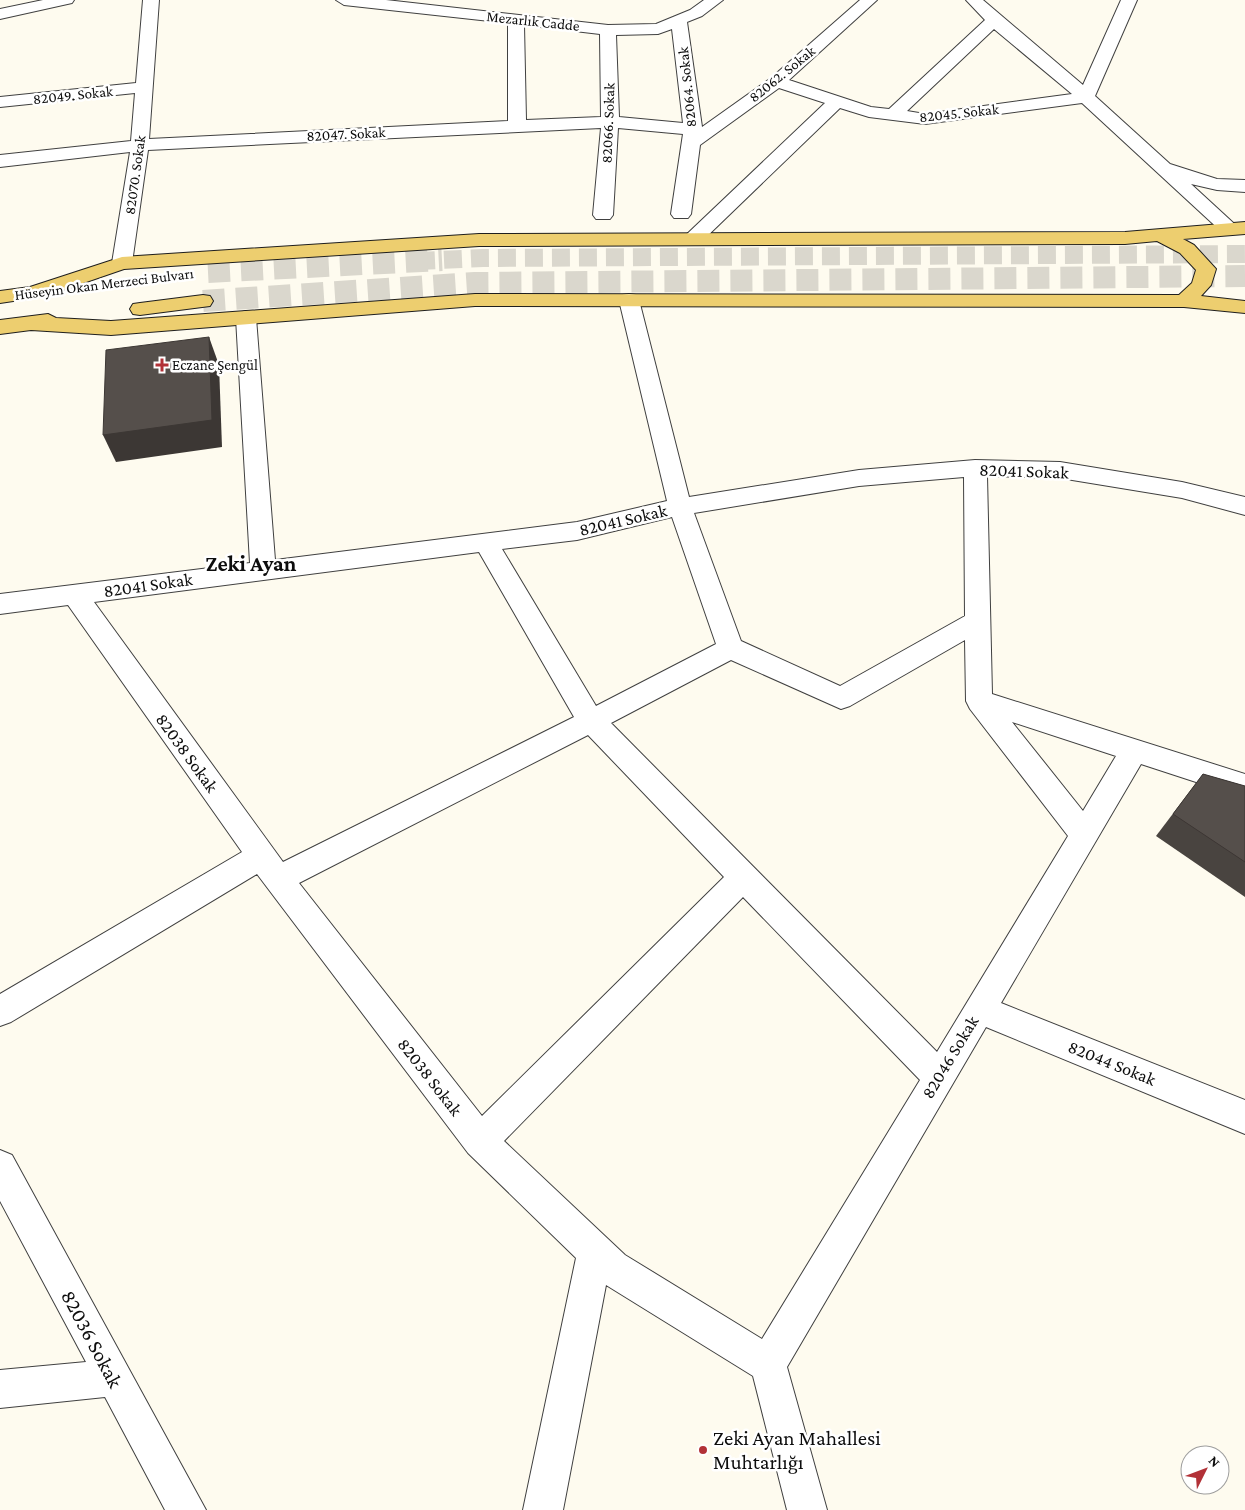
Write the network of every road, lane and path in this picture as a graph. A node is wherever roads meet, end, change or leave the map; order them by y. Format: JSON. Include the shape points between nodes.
{"nodes":[{"id":1,"x":66,"y":0,"type":"edge"},
{"id":2,"x":150,"y":0,"type":"edge"},
{"id":3,"x":344,"y":0,"type":"edge"},
{"id":4,"x":505,"y":0,"type":"edge"},
{"id":5,"x":715,"y":0,"type":"edge"},
{"id":6,"x":869,"y":0,"type":"edge"},
{"id":7,"x":974,"y":0,"type":"edge"},
{"id":8,"x":1129,"y":0,"type":"edge"},
{"id":9,"x":0,"y":14,"type":"edge"},
{"id":10,"x":491,"y":17,"type":"junction"},
{"id":11,"x":679,"y":20,"type":"junction"},
{"id":12,"x":994,"y":20,"type":"junction"},
{"id":13,"x":516,"y":23,"type":"dead end"},
{"id":14,"x":608,"y":30,"type":"junction"},
{"id":15,"x":777,"y":82,"type":"junction"},
{"id":16,"x":145,"y":88,"type":"junction"},
{"id":17,"x":1086,"y":97,"type":"junction"},
{"id":18,"x":0,"y":102,"type":"edge"},
{"id":19,"x":836,"y":103,"type":"junction"},
{"id":20,"x":892,"y":116,"type":"junction"},
{"id":21,"x":610,"y":122,"type":"junction"},
{"id":22,"x":517,"y":125,"type":"junction"},
{"id":23,"x":692,"y":136,"type":"junction"},
{"id":24,"x":140,"y":145,"type":"junction"},
{"id":25,"x":0,"y":161,"type":"edge"},
{"id":26,"x":1156,"y":162,"type":"junction"},
{"id":27,"x":1245,"y":186,"type":"edge"},
{"id":28,"x":681,"y":214,"type":"dead end"},
{"id":29,"x":603,"y":215,"type":"dead end"},
{"id":30,"x":1238,"y":229,"type":"edge"},
{"id":31,"x":1160,"y":235,"type":"junction"},
{"id":32,"x":693,"y":239,"type":"junction"},
{"id":33,"x":122,"y":263,"type":"junction"},
{"id":34,"x":208,"y":272,"type":"tunnel mouth"},
{"id":35,"x":35,"y":292,"type":"junction"},
{"id":36,"x":0,"y":296,"type":"edge"},
{"id":37,"x":629,"y":300,"type":"junction"},
{"id":38,"x":203,"y":301,"type":"tunnel mouth"},
{"id":39,"x":1184,"y":301,"type":"junction"},
{"id":40,"x":1245,"y":307,"type":"edge"},
{"id":41,"x":246,"y":318,"type":"junction"},
{"id":42,"x":29,"y":324,"type":"junction"},
{"id":43,"x":0,"y":327,"type":"edge"},
{"id":44,"x":975,"y":468,"type":"junction"},
{"id":45,"x":1245,"y":506,"type":"edge"},
{"id":46,"x":680,"y":507,"type":"junction"},
{"id":47,"x":485,"y":542,"type":"junction"},
{"id":48,"x":263,"y":569,"type":"junction"},
{"id":49,"x":75,"y":595,"type":"junction"},
{"id":50,"x":0,"y":604,"type":"edge"},
{"id":51,"x":977,"y":621,"type":"junction"},
{"id":52,"x":730,"y":648,"type":"junction"},
{"id":53,"x":979,"y":702,"type":"junction"},
{"id":54,"x":591,"y":721,"type":"junction"},
{"id":55,"x":1134,"y":751,"type":"junction"},
{"id":56,"x":1245,"y":786,"type":"edge"},
{"id":57,"x":1085,"y":836,"type":"junction"},
{"id":58,"x":269,"y":867,"type":"junction"},
{"id":59,"x":742,"y":878,"type":"junction"},
{"id":60,"x":979,"y":1009,"type":"junction"},
{"id":61,"x":0,"y":1011,"type":"edge"},
{"id":62,"x":938,"y":1076,"type":"junction"},
{"id":63,"x":1245,"y":1117,"type":"edge"},
{"id":64,"x":480,"y":1141,"type":"junction"},
{"id":65,"x":0,"y":1167,"type":"edge"},
{"id":66,"x":594,"y":1250,"type":"junction"},
{"id":67,"x":768,"y":1364,"type":"junction"},
{"id":68,"x":112,"y":1378,"type":"junction"},
{"id":69,"x":0,"y":1389,"type":"edge"},
{"id":70,"x":186,"y":1510,"type":"edge"},
{"id":71,"x":543,"y":1510,"type":"edge"},
{"id":72,"x":807,"y":1510,"type":"edge"}],
"edges":[{"from":1,"to":9,"type":"street"},
{"from":2,"to":16,"type":"street","name":"82070. Sokak"},
{"from":3,"to":10,"type":"street","name":"Mezarlık Cadde"},
{"from":4,"to":10,"type":"street"},
{"from":5,"to":11,"type":"street","name":"Mezarlık Cadde"},
{"from":6,"to":15,"type":"street","name":"82062. Sokak"},
{"from":7,"to":12,"type":"street"},
{"from":8,"to":17,"type":"street"},
{"from":10,"to":14,"type":"street","name":"Mezarlık Cadde"},
{"from":11,"to":14,"type":"street","name":"Mezarlık Cadde","via":[[658,29]]},
{"from":11,"to":23,"type":"street","name":"82064. Sokak"},
{"from":12,"to":17,"type":"street"},
{"from":12,"to":20,"type":"street"},
{"from":13,"to":22,"type":"street"},
{"from":14,"to":21,"type":"street","name":"82066. Sokak"},
{"from":15,"to":19,"type":"street","name":"82045. Sokak"},
{"from":15,"to":23,"type":"street","name":"82062. Sokak"},
{"from":16,"to":18,"type":"street","name":"82049. Sokak"},
{"from":16,"to":24,"type":"street","name":"82070. Sokak"},
{"from":17,"to":20,"type":"street","name":"82045. Sokak","via":[[924,119]]},
{"from":17,"to":26,"type":"street"},
{"from":19,"to":20,"type":"street","name":"82045. Sokak"},
{"from":19,"to":32,"type":"street"},
{"from":21,"to":22,"type":"street","name":"82047. Sokak"},
{"from":21,"to":23,"type":"street","name":"82047. Sokak"},
{"from":21,"to":29,"type":"street","name":"82066. Sokak"},
{"from":22,"to":24,"type":"street","name":"82047. Sokak"},
{"from":23,"to":28,"type":"street","name":"82064. Sokak"},
{"from":24,"to":25,"type":"street","name":"82047. Sokak"},
{"from":24,"to":33,"type":"street","name":"82070. Sokak"},
{"from":26,"to":27,"type":"street","via":[[1195,180],[1232,187]]},
{"from":26,"to":30,"type":"street"},
{"from":30,"to":31,"type":"main road"},
{"from":31,"to":32,"type":"main road","via":[[1125,238]]},
{"from":31,"to":39,"type":"main road","via":[[1187,249],[1206,269],[1201,285]]},
{"from":32,"to":33,"type":"main road","via":[[479,240]]},
{"from":33,"to":35,"type":"main road"},
{"from":34,"to":35,"type":"main road","name":"Hüseyin Okan Merzeci Bulvarı"},
{"from":35,"to":36,"type":"main road","name":"Hüseyin Okan Merzeci Bulvarı"},
{"from":37,"to":39,"type":"main road"},
{"from":37,"to":41,"type":"main road","via":[[475,300]]},
{"from":37,"to":46,"type":"street"},
{"from":38,"to":42,"type":"main road","name":"Hüseyin Okan Merzeci Bulvarı"},
{"from":39,"to":40,"type":"main road"},
{"from":41,"to":42,"type":"main road","via":[[111,328]]},
{"from":41,"to":48,"type":"street"},
{"from":42,"to":43,"type":"main road","name":"Hüseyin Okan Merzeci Bulvarı"},
{"from":44,"to":45,"type":"street","name":"82041 Sokak","via":[[1060,470],[1182,490]]},
{"from":44,"to":46,"type":"street","name":"82041 Sokak","via":[[860,478]]},
{"from":44,"to":51,"type":"street"},
{"from":46,"to":47,"type":"street","name":"82041 Sokak","via":[[577,530]]},
{"from":46,"to":52,"type":"street"},
{"from":47,"to":48,"type":"street","name":"82041 Sokak"},
{"from":47,"to":54,"type":"street"},
{"from":48,"to":49,"type":"street","name":"82041 Sokak"},
{"from":49,"to":50,"type":"street","name":"82041 Sokak"},
{"from":49,"to":58,"type":"street","name":"82038 Sokak"},
{"from":51,"to":52,"type":"street","via":[[840,698]]},
{"from":51,"to":53,"type":"street"},
{"from":52,"to":54,"type":"street"},
{"from":53,"to":55,"type":"street"},
{"from":53,"to":57,"type":"street"},
{"from":54,"to":58,"type":"street"},
{"from":54,"to":59,"type":"street"},
{"from":55,"to":56,"type":"street"},
{"from":55,"to":57,"type":"street","name":"82046 Sokak"},
{"from":57,"to":60,"type":"street","name":"82046 Sokak"},
{"from":58,"to":61,"type":"street"},
{"from":58,"to":64,"type":"street","name":"82038 Sokak"},
{"from":59,"to":62,"type":"street"},
{"from":59,"to":64,"type":"street"},
{"from":60,"to":62,"type":"street","name":"82046 Sokak"},
{"from":60,"to":63,"type":"street","name":"82044 Sokak"},
{"from":62,"to":67,"type":"street","name":"82046 Sokak"},
{"from":64,"to":66,"type":"street","name":"82038 Sokak"},
{"from":65,"to":68,"type":"street","name":"82036 Sokak"},
{"from":66,"to":67,"type":"street","name":"82038 Sokak","via":[[612,1268]]},
{"from":66,"to":71,"type":"street"},
{"from":67,"to":72,"type":"street"},
{"from":68,"to":69,"type":"street"},
{"from":68,"to":70,"type":"street","name":"82036 Sokak"}]}
